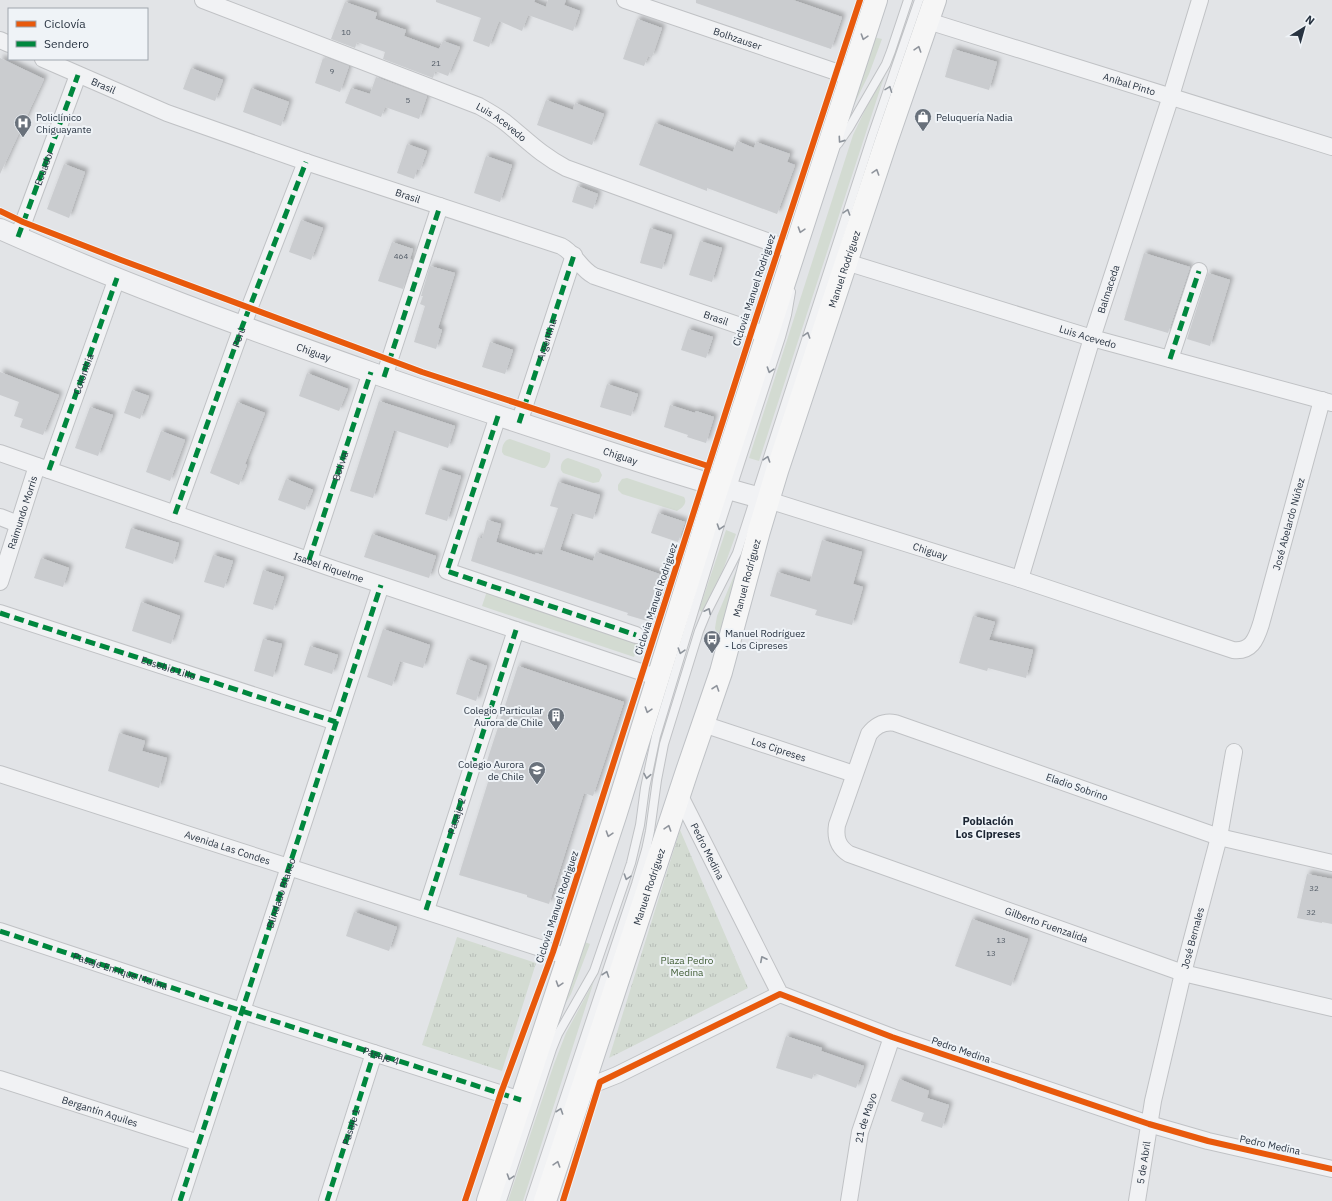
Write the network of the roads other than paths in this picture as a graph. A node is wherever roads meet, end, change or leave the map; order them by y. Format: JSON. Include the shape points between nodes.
{"nodes":[{"id":1,"x":203,"y":0,"type":"edge"},
{"id":2,"x":626,"y":0,"type":"edge"},
{"id":3,"x":876,"y":0,"type":"edge"},
{"id":4,"x":908,"y":0,"type":"edge"},
{"id":5,"x":919,"y":0,"type":"edge"},
{"id":6,"x":935,"y":0,"type":"edge"},
{"id":7,"x":1200,"y":0,"type":"edge"},
{"id":8,"x":928,"y":20,"type":"junction"},
{"id":9,"x":44,"y":60,"type":"edge"},
{"id":10,"x":78,"y":75,"type":"junction"},
{"id":11,"x":851,"y":77,"type":"junction"},
{"id":12,"x":1171,"y":96,"type":"junction"},
{"id":13,"x":1332,"y":147,"type":"edge"},
{"id":14,"x":306,"y":162,"type":"junction"},
{"id":15,"x":822,"y":166,"type":"junction"},
{"id":16,"x":440,"y":206,"type":"junction"},
{"id":17,"x":9,"y":233,"type":"edge"},
{"id":18,"x":794,"y":251,"type":"junction"},
{"id":19,"x":574,"y":256,"type":"junction"},
{"id":20,"x":846,"y":262,"type":"junction"},
{"id":21,"x":1199,"y":271,"type":"dead end"},
{"id":22,"x":117,"y":278,"type":"junction"},
{"id":23,"x":242,"y":327,"type":"junction"},
{"id":24,"x":767,"y":335,"type":"junction"},
{"id":25,"x":1092,"y":338,"type":"junction"},
{"id":26,"x":1170,"y":359,"type":"junction"},
{"id":27,"x":377,"y":374,"type":"junction"},
{"id":28,"x":1327,"y":402,"type":"edge"},
{"id":29,"x":498,"y":416,"type":"junction"},
{"id":30,"x":519,"y":423,"type":"junction"},
{"id":31,"x":0,"y":453,"type":"edge"},
{"id":32,"x":43,"y":468,"type":"junction"},
{"id":33,"x":725,"y":488,"type":"junction"},
{"id":34,"x":761,"y":498,"type":"junction"},
{"id":35,"x":175,"y":514,"type":"junction"},
{"id":36,"x":0,"y":517,"type":"edge"},
{"id":37,"x":18,"y":524,"type":"junction"},
{"id":38,"x":309,"y":560,"type":"junction"},
{"id":39,"x":1020,"y":579,"type":"junction"},
{"id":40,"x":0,"y":582,"type":"edge"},
{"id":41,"x":381,"y":585,"type":"junction"},
{"id":42,"x":0,"y":613,"type":"edge"},
{"id":43,"x":516,"y":630,"type":"junction"},
{"id":44,"x":636,"y":635,"type":"dead end"},
{"id":45,"x":1250,"y":646,"type":"joint"},
{"id":46,"x":659,"y":678,"type":"junction"},
{"id":47,"x":336,"y":722,"type":"junction"},
{"id":48,"x":703,"y":724,"type":"junction"},
{"id":49,"x":1234,"y":752,"type":"dead end"},
{"id":50,"x":0,"y":774,"type":"edge"},
{"id":51,"x":854,"y":774,"type":"junction"},
{"id":52,"x":679,"y":794,"type":"junction"},
{"id":53,"x":1219,"y":837,"type":"junction"},
{"id":54,"x":1332,"y":863,"type":"edge"},
{"id":55,"x":290,"y":866,"type":"junction"},
{"id":56,"x":426,"y":910,"type":"junction"},
{"id":57,"x":0,"y":931,"type":"edge"},
{"id":58,"x":568,"y":957,"type":"junction"},
{"id":59,"x":1183,"y":973,"type":"junction"},
{"id":60,"x":780,"y":994,"type":"junction"},
{"id":61,"x":1332,"y":1008,"type":"edge"},
{"id":62,"x":242,"y":1011,"type":"junction"},
{"id":63,"x":892,"y":1038,"type":"junction"},
{"id":64,"x":374,"y":1053,"type":"junction"},
{"id":65,"x":0,"y":1079,"type":"edge"},
{"id":66,"x":582,"y":1089,"type":"junction"},
{"id":67,"x":521,"y":1100,"type":"junction"},
{"id":68,"x":1149,"y":1124,"type":"junction"},
{"id":69,"x":199,"y":1143,"type":"junction"},
{"id":70,"x":1332,"y":1169,"type":"edge"},
{"id":71,"x":180,"y":1201,"type":"edge"},
{"id":72,"x":327,"y":1201,"type":"edge"},
{"id":73,"x":488,"y":1201,"type":"edge"},
{"id":74,"x":502,"y":1201,"type":"edge"},
{"id":75,"x":530,"y":1201,"type":"edge"},
{"id":76,"x":545,"y":1201,"type":"edge"},
{"id":77,"x":849,"y":1201,"type":"edge"},
{"id":78,"x":1137,"y":1201,"type":"edge"}],
"edges":[{"from":1,"to":18,"type":"street","name":"Luis Acevedo","via":[[479,106],[504,122],[538,151],[566,168]]},
{"from":2,"to":11,"type":"street","name":"Bolhzauser"},
{"from":3,"to":11,"type":"main road","one_way":true},
{"from":4,"to":15,"type":"lane","one_way":true,"via":[[886,64],[849,128]]},
{"from":34,"to":5,"type":"lane","one_way":true,"via":[[869,144]]},
{"from":6,"to":8,"type":"main road","name":"Manuel Rodríguez"},
{"from":7,"to":12,"type":"street","name":"Balmaceda"},
{"from":8,"to":12,"type":"street","name":"Aníbal Pinto"},
{"from":20,"to":8,"type":"main road","name":"Manuel Rodríguez","one_way":true},
{"from":9,"to":10,"type":"street","name":"Brasil"},
{"from":10,"to":14,"type":"street","name":"Brasil","via":[[167,113]]},
{"from":10,"to":17,"type":"street","name":"Ecuador"},
{"from":11,"to":15,"type":"main road"},
{"from":12,"to":13,"type":"street","name":"Aníbal Pinto"},
{"from":12,"to":25,"type":"street","name":"Balmaceda"},
{"from":14,"to":16,"type":"street","name":"Brasil"},
{"from":14,"to":23,"type":"street","name":"Perú"},
{"from":15,"to":18,"type":"main road","one_way":true},
{"from":16,"to":19,"type":"street","name":"Brasil","via":[[561,246]]},
{"from":16,"to":27,"type":"street","name":"Bolivia"},
{"from":17,"to":22,"type":"street","name":"Chiguay"},
{"from":18,"to":24,"type":"main road"},
{"from":18,"to":33,"type":"lane","one_way":true,"via":[[794,272],[787,315]]},
{"from":19,"to":24,"type":"street","name":"Brasil","via":[[585,270],[594,276]]},
{"from":19,"to":30,"type":"street","name":"Argentina"},
{"from":20,"to":25,"type":"street","name":"Luis Acevedo"},
{"from":20,"to":34,"type":"main road","name":"Manuel Rodríguez"},
{"from":21,"to":26,"type":"street"},
{"from":22,"to":23,"type":"street","name":"Chiguay"},
{"from":22,"to":32,"type":"street","name":"Colombia"},
{"from":23,"to":27,"type":"street","name":"Chiguay"},
{"from":23,"to":35,"type":"street","name":"Perú"},
{"from":24,"to":33,"type":"main road"},
{"from":25,"to":26,"type":"street","name":"Luis Acevedo"},
{"from":25,"to":39,"type":"street","name":"Balmaceda"},
{"from":26,"to":28,"type":"street","name":"Luis Acevedo"},
{"from":27,"to":29,"type":"street","name":"Chiguay"},
{"from":27,"to":38,"type":"street","name":"Bolivia"},
{"from":28,"to":45,"type":"street","name":"José Abelardo Núñez","via":[[1261,624]]},
{"from":29,"to":30,"type":"street","name":"Chiguay"},
{"from":29,"to":44,"type":"street","via":[[447,571]]},
{"from":30,"to":33,"type":"street","name":"Chiguay"},
{"from":31,"to":32,"type":"street","name":"Isabel Riquelme"},
{"from":32,"to":35,"type":"street","name":"Isabel Riquelme"},
{"from":32,"to":37,"type":"street","name":"Raimundo Morris"},
{"from":33,"to":34,"type":"street","name":"Chiguay"},
{"from":33,"to":46,"type":"main road"},
{"from":33,"to":74,"type":"lane","one_way":true,"via":[[651,753],[640,825],[629,870],[594,971],[552,1049]]},
{"from":34,"to":39,"type":"street","name":"Chiguay"},
{"from":48,"to":34,"type":"main road","name":"Manuel Rodríguez","one_way":true,"via":[[721,672]]},
{"from":75,"to":34,"type":"lane","one_way":true,"via":[[636,884],[650,831],[664,744],[699,631]]},
{"from":35,"to":38,"type":"street","name":"Isabel Riquelme"},
{"from":36,"to":37,"type":"street"},
{"from":37,"to":40,"type":"street","name":"Raimundo Morris"},
{"from":38,"to":41,"type":"street","name":"Isabel Riquelme"},
{"from":39,"to":45,"type":"street","name":"Chiguay","via":[[1232,650]]},
{"from":41,"to":43,"type":"street","name":"Isabel Riquelme"},
{"from":41,"to":47,"type":"street","name":"Blindado Blanco"},
{"from":42,"to":47,"type":"street","name":"Eusebio Lillo"},
{"from":43,"to":46,"type":"street","name":"Isabel Riquelme"},
{"from":43,"to":56,"type":"street","name":"Pasaje 2"},
{"from":46,"to":58,"type":"main road","one_way":true},
{"from":47,"to":55,"type":"street","name":"Blindado Blanco"},
{"from":48,"to":51,"type":"street","name":"Los Cipreses"},
{"from":48,"to":52,"type":"main road","name":"Manuel Rodríguez"},
{"from":49,"to":53,"type":"street","name":"José Bernales"},
{"from":50,"to":55,"type":"street","name":"Avenida Las Condes"},
{"from":51,"to":53,"type":"street","name":"Eladio Sobrino","via":[[873,729],[884,723],[895,723]]},
{"from":51,"to":59,"type":"street","name":"Gilberto Fuenzalida","via":[[836,833],[840,846],[849,854]]},
{"from":60,"to":52,"type":"street","name":"Pedro Medina","one_way":true},
{"from":66,"to":52,"type":"main road","name":"Manuel Rodríguez","one_way":true},
{"from":53,"to":54,"type":"street","name":"Eladio Sobrino"},
{"from":53,"to":59,"type":"street","name":"José Bernales"},
{"from":55,"to":56,"type":"street","name":"Avenida Las Condes"},
{"from":55,"to":62,"type":"street","name":"Blindado Blanco"},
{"from":56,"to":58,"type":"street","name":"Avenida Las Condes"},
{"from":57,"to":62,"type":"street","name":"Pasaje Enrique Molina"},
{"from":58,"to":67,"type":"main road","one_way":true},
{"from":59,"to":61,"type":"street","name":"Gilberto Fuenzalida"},
{"from":59,"to":68,"type":"street","name":"José Bernales"},
{"from":60,"to":63,"type":"street","name":"Pedro Medina"},
{"from":60,"to":66,"type":"street","via":[[617,1075]]},
{"from":62,"to":64,"type":"street","name":"Pasaje 4"},
{"from":62,"to":69,"type":"street","name":"Blindado Blanco"},
{"from":63,"to":68,"type":"street","name":"Pedro Medina"},
{"from":63,"to":77,"type":"street","name":"21 de Mayo","via":[[860,1132]]},
{"from":64,"to":67,"type":"street","name":"Pasaje 4"},
{"from":64,"to":72,"type":"street","name":"Pasaje 1"},
{"from":65,"to":69,"type":"street","name":"Bergantín Aquiles"},
{"from":76,"to":66,"type":"main road","name":"Manuel Rodríguez","one_way":true},
{"from":67,"to":73,"type":"main road"},
{"from":68,"to":70,"type":"street","name":"Pedro Medina","via":[[1208,1141]]},
{"from":68,"to":78,"type":"street","name":"5 de Abril"},
{"from":69,"to":71,"type":"street","name":"Blindado Blanco"}]}
